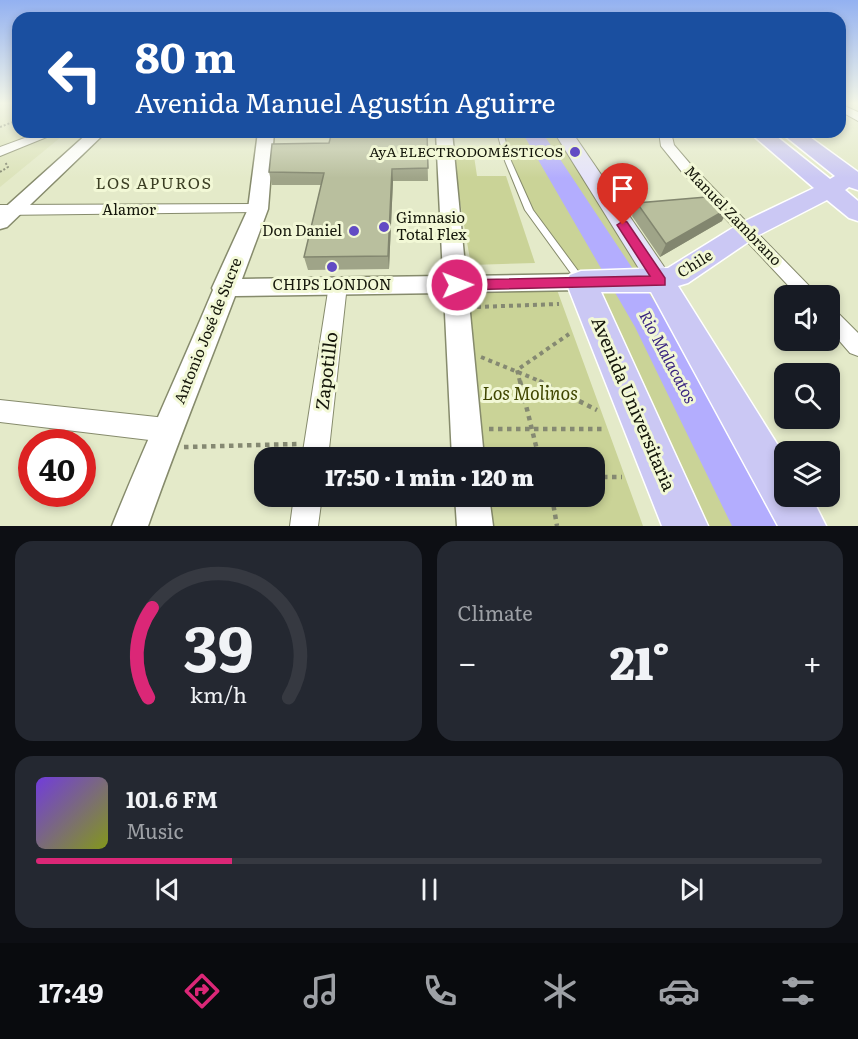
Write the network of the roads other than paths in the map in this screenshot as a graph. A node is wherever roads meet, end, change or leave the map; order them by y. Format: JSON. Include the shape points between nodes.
{"nodes":[{"id":1,"x":37,"y":138,"type":"edge"},
{"id":2,"x":75,"y":138,"type":"edge"},
{"id":3,"x":91,"y":138,"type":"edge"},
{"id":4,"x":265,"y":138,"type":"edge"},
{"id":5,"x":445,"y":138,"type":"edge"},
{"id":6,"x":502,"y":138,"type":"edge"},
{"id":7,"x":567,"y":138,"type":"edge"},
{"id":8,"x":666,"y":138,"type":"edge"},
{"id":9,"x":770,"y":138,"type":"edge"},
{"id":10,"x":797,"y":138,"type":"edge"},
{"id":11,"x":0,"y":152,"type":"edge"},
{"id":12,"x":849,"y":180,"type":"edge"},
{"id":13,"x":258,"y":209,"type":"junction"},
{"id":14,"x":3,"y":212,"type":"edge"},
{"id":15,"x":858,"y":213,"type":"edge"},
{"id":16,"x":748,"y":230,"type":"junction"},
{"id":17,"x":655,"y":281,"type":"junction"},
{"id":18,"x":338,"y":285,"type":"junction"},
{"id":19,"x":457,"y":285,"type":"junction"},
{"id":20,"x":800,"y":285,"type":"edge"},
{"id":21,"x":224,"y":288,"type":"junction"},
{"id":22,"x":577,"y":290,"type":"junction"},
{"id":23,"x":840,"y":328,"type":"edge"},
{"id":24,"x":858,"y":347,"type":"edge"},
{"id":25,"x":0,"y":411,"type":"edge"},
{"id":26,"x":164,"y":439,"type":"junction"},
{"id":27,"x":317,"y":447,"type":"edge"},
{"id":28,"x":467,"y":447,"type":"edge"},
{"id":29,"x":774,"y":477,"type":"edge"},
{"id":30,"x":307,"y":507,"type":"edge"},
{"id":31,"x":473,"y":507,"type":"edge"},
{"id":32,"x":792,"y":507,"type":"edge"},
{"id":33,"x":130,"y":526,"type":"edge"},
{"id":34,"x":304,"y":526,"type":"edge"},
{"id":35,"x":475,"y":526,"type":"edge"},
{"id":36,"x":685,"y":526,"type":"edge"},
{"id":37,"x":803,"y":526,"type":"edge"}],
"edges":[{"from":1,"to":11,"type":"street"},
{"from":2,"to":14,"type":"street"},
{"from":3,"to":14,"type":"street"},
{"from":4,"to":13,"type":"street","name":"Antonio José de Sucre"},
{"from":5,"to":19,"type":"street"},
{"from":6,"to":22,"type":"lane","via":[[529,210]]},
{"from":7,"to":17,"type":"main road"},
{"from":8,"to":16,"type":"street","name":"Manuel Zambrano","via":[[668,146],[687,169]]},
{"from":9,"to":12,"type":"main road"},
{"from":10,"to":12,"type":"main road"},
{"from":12,"to":15,"type":"main road"},
{"from":12,"to":16,"type":"main road","name":"Chile"},
{"from":13,"to":14,"type":"street","name":"Alamor"},
{"from":13,"to":21,"type":"street","name":"Antonio José de Sucre"},
{"from":16,"to":17,"type":"main road","name":"Chile","via":[[678,276]]},
{"from":16,"to":20,"type":"street","name":"Manuel Zambrano"},
{"from":17,"to":22,"type":"main road","name":"Chile"},
{"from":17,"to":29,"type":"main road"},
{"from":18,"to":19,"type":"street","name":"Chile"},
{"from":18,"to":21,"type":"street","name":"Chile"},
{"from":18,"to":27,"type":"street","name":"Zapotillo"},
{"from":19,"to":22,"type":"street","name":"Chile"},
{"from":19,"to":28,"type":"street"},
{"from":21,"to":26,"type":"street","name":"Antonio José de Sucre"},
{"from":22,"to":36,"type":"main road","name":"Avenida Universitaria"},
{"from":23,"to":24,"type":"street"},
{"from":25,"to":26,"type":"street"},
{"from":26,"to":33,"type":"street","name":"Antonio José de Sucre"},
{"from":30,"to":34,"type":"street"},
{"from":31,"to":35,"type":"street"},
{"from":32,"to":37,"type":"main road"}]}
